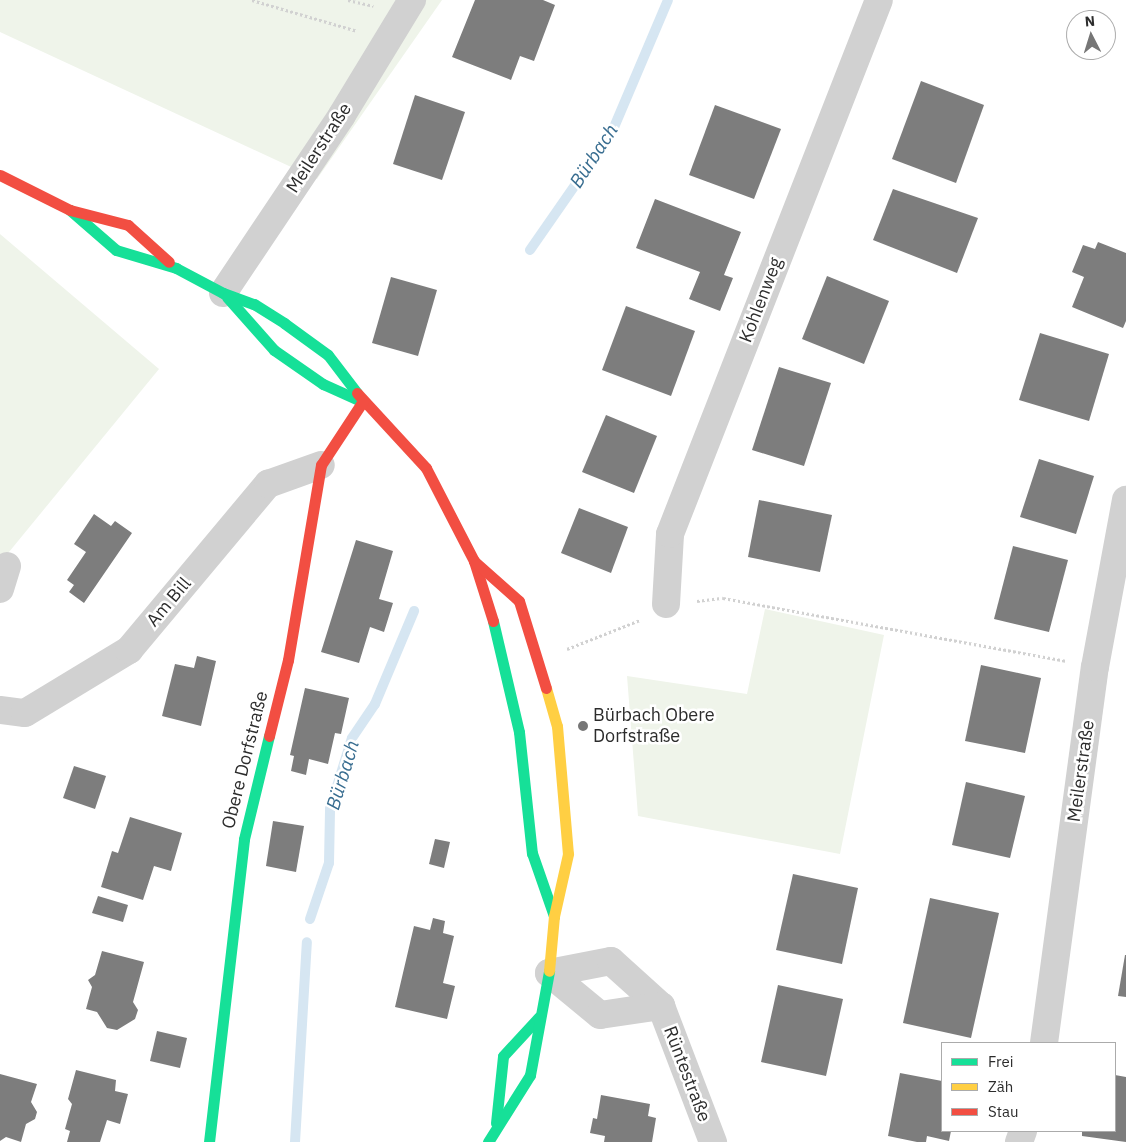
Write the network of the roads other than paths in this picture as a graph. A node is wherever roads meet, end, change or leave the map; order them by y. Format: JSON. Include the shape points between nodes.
{"nodes":[{"id":1,"x":412,"y":0,"type":"edge"},
{"id":2,"x":879,"y":0,"type":"edge"},
{"id":3,"x":0,"y":175,"type":"edge"},
{"id":4,"x":70,"y":210,"type":"junction"},
{"id":5,"x":176,"y":268,"type":"junction"},
{"id":6,"x":223,"y":293,"type":"junction"},
{"id":7,"x":362,"y":401,"type":"junction"},
{"id":8,"x":321,"y":465,"type":"junction"},
{"id":9,"x":1126,"y":500,"type":"edge"},
{"id":10,"x":474,"y":561,"type":"junction"},
{"id":11,"x":666,"y":604,"type":"dead end"},
{"id":12,"x":0,"y":710,"type":"edge"},
{"id":13,"x":554,"y":916,"type":"junction"},
{"id":14,"x":549,"y":973,"type":"junction"},
{"id":15,"x":661,"y":1006,"type":"junction"},
{"id":16,"x":539,"y":1017,"type":"junction"},
{"id":17,"x":1044,"y":1042,"type":"edge"},
{"id":18,"x":496,"y":1125,"type":"junction"},
{"id":19,"x":209,"y":1142,"type":"edge"},
{"id":20,"x":488,"y":1142,"type":"edge"},
{"id":21,"x":713,"y":1142,"type":"edge"}],
"edges":[{"from":1,"to":6,"type":"street","name":"Meilerstraße","via":[[342,115]]},
{"from":2,"to":11,"type":"street","name":"Kohlenweg","via":[[670,534]]},
{"from":3,"to":4,"type":"street"},
{"from":4,"to":5,"type":"street","via":[[116,250]]},
{"from":4,"to":5,"type":"street","via":[[128,225]]},
{"from":5,"to":6,"type":"street"},
{"from":6,"to":7,"type":"street","via":[[274,350],[323,384]]},
{"from":6,"to":7,"type":"street","via":[[254,304],[328,355]]},
{"from":7,"to":8,"type":"street","name":"Obere Dorfstraße"},
{"from":7,"to":10,"type":"street","via":[[426,468]]},
{"from":8,"to":12,"type":"street","name":"Am Bill","via":[[268,484],[129,650],[25,713]]},
{"from":8,"to":19,"type":"street","name":"Obere Dorfstraße","via":[[288,660],[244,839]]},
{"from":9,"to":17,"type":"street","name":"Meilerstraße","via":[[1095,667]]},
{"from":10,"to":13,"type":"street","via":[[494,623],[519,732],[532,853]]},
{"from":10,"to":13,"type":"street","via":[[520,601],[557,726],[568,854]]},
{"from":13,"to":14,"type":"street"},
{"from":14,"to":15,"type":"street","name":"Rüntestraße","via":[[600,1015]]},
{"from":14,"to":15,"type":"street","name":"Rüntestraße","via":[[611,962]]},
{"from":14,"to":16,"type":"street"},
{"from":15,"to":21,"type":"street","name":"Rüntestraße"},
{"from":16,"to":18,"type":"street","via":[[530,1075]]},
{"from":16,"to":18,"type":"street","via":[[503,1056]]},
{"from":18,"to":20,"type":"street"}]}
